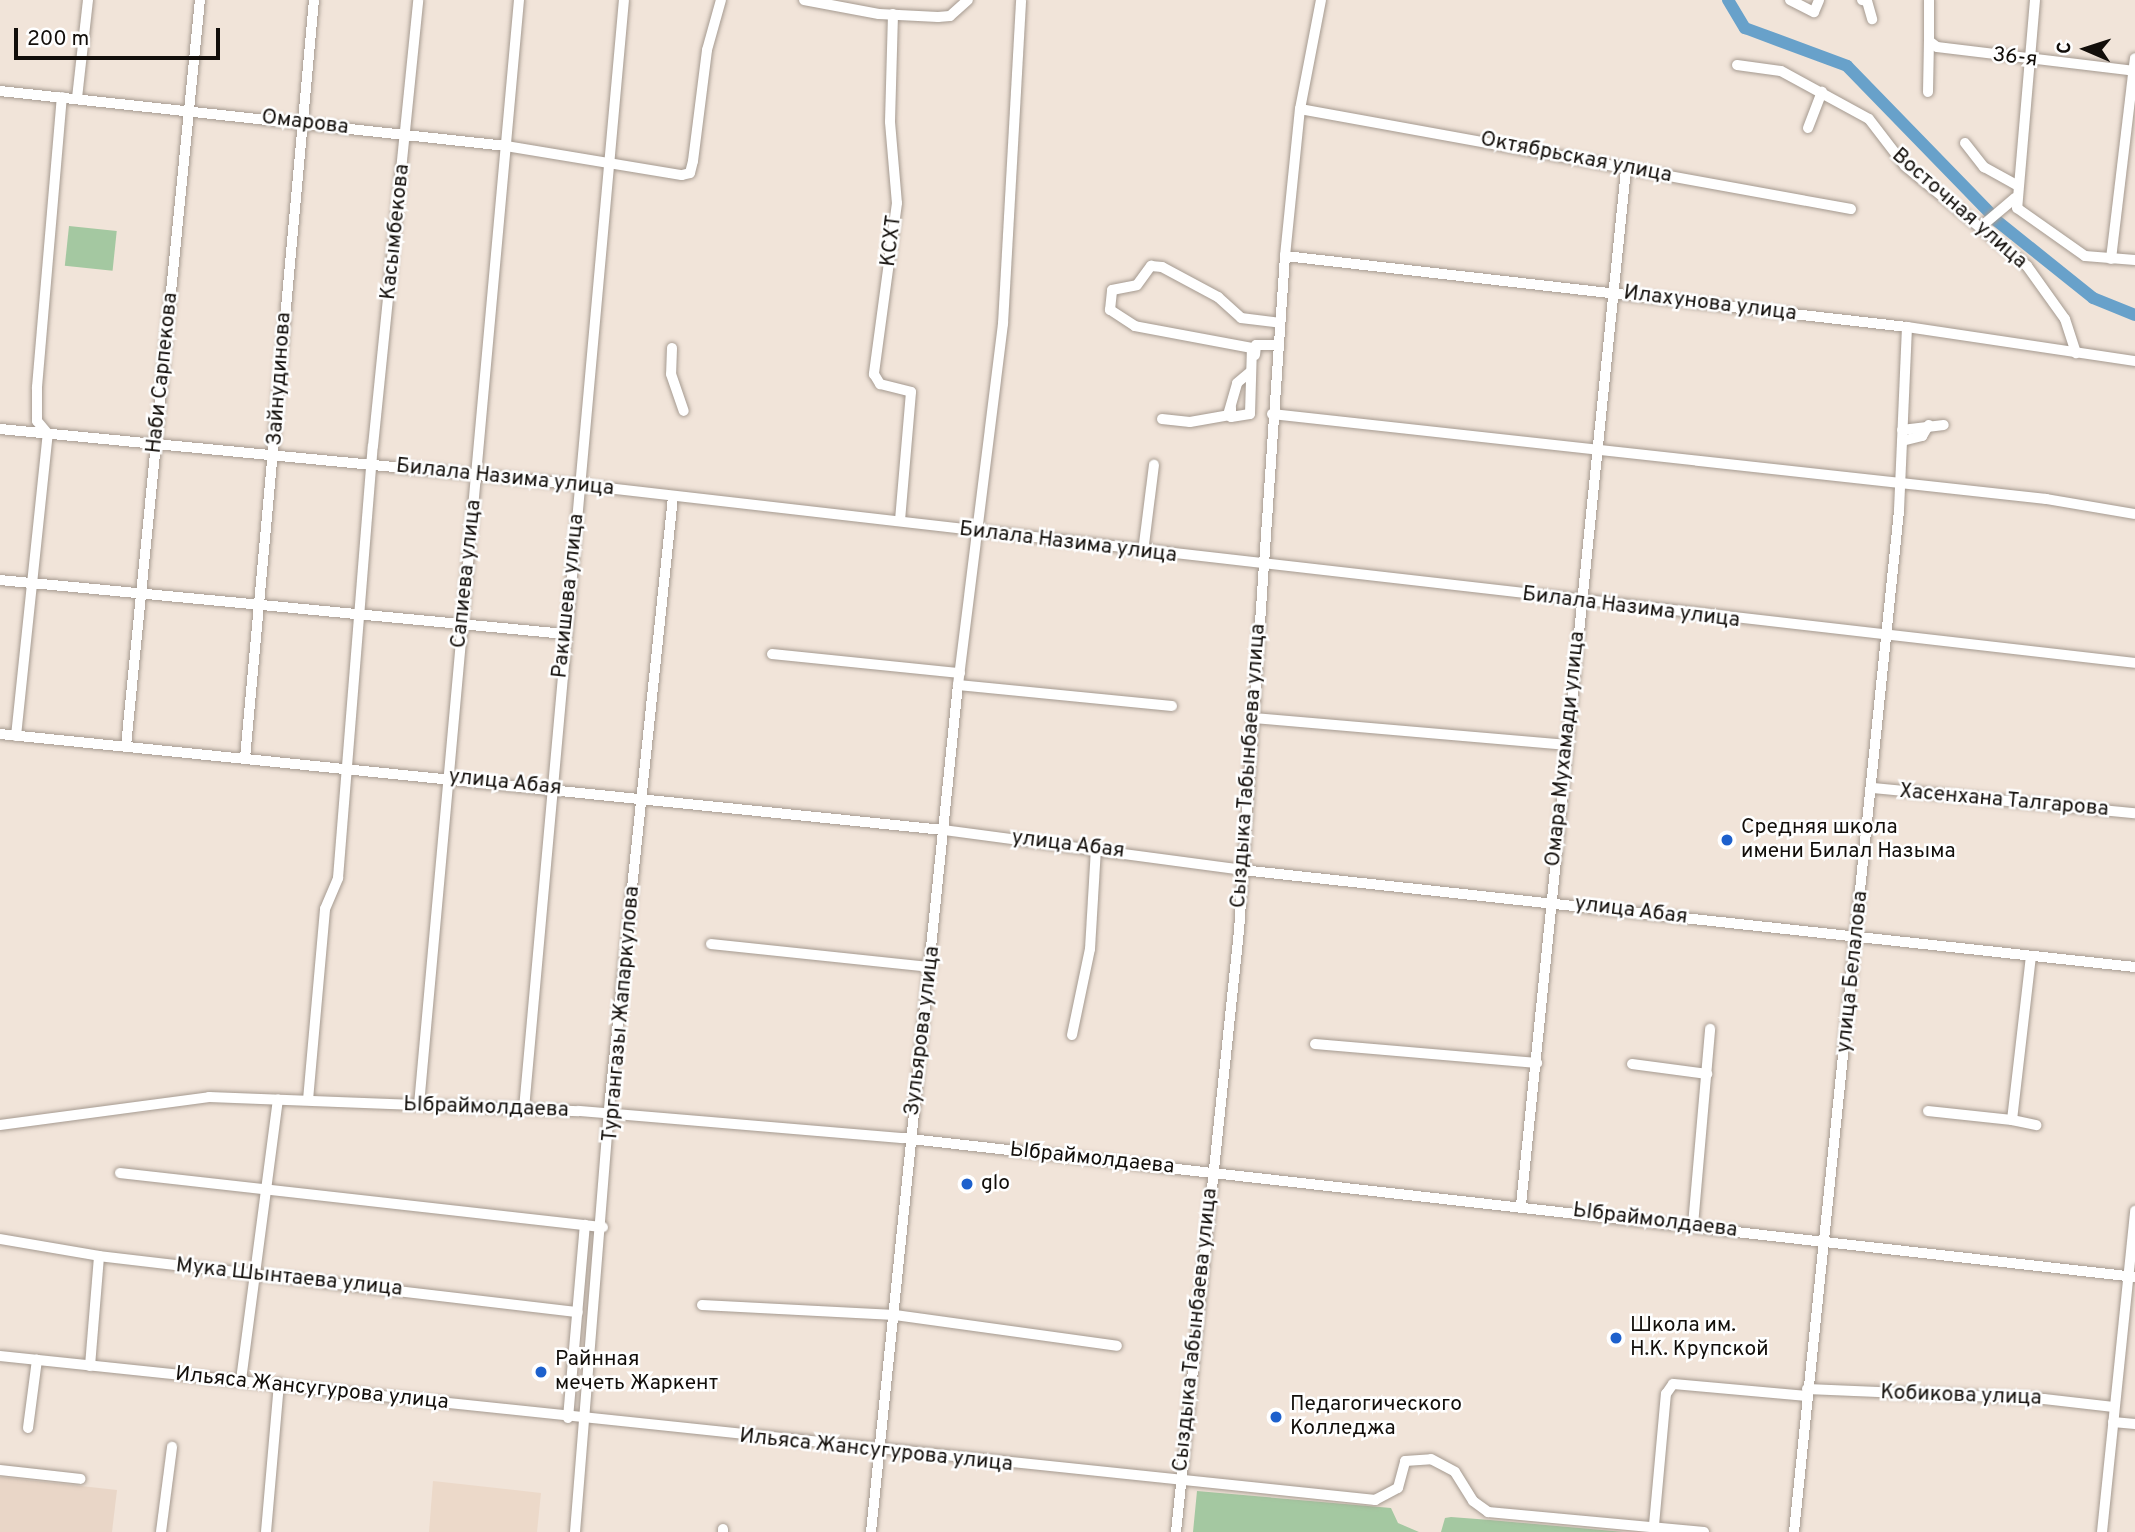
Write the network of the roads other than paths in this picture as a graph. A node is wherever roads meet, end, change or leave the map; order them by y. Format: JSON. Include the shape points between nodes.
{"nodes":[{"id":1,"x":88,"y":0,"type":"edge"},
{"id":2,"x":200,"y":0,"type":"edge"},
{"id":3,"x":314,"y":0,"type":"edge"},
{"id":4,"x":418,"y":0,"type":"edge"},
{"id":5,"x":519,"y":0,"type":"edge"},
{"id":6,"x":624,"y":0,"type":"edge"},
{"id":7,"x":721,"y":0,"type":"edge"},
{"id":8,"x":804,"y":0,"type":"edge"},
{"id":9,"x":968,"y":0,"type":"edge"},
{"id":10,"x":1021,"y":0,"type":"edge"},
{"id":11,"x":1321,"y":0,"type":"edge"},
{"id":12,"x":1790,"y":0,"type":"edge"},
{"id":13,"x":1819,"y":0,"type":"edge"},
{"id":14,"x":1862,"y":0,"type":"edge"},
{"id":15,"x":1929,"y":0,"type":"edge"},
{"id":16,"x":2035,"y":0,"type":"edge"},
{"id":17,"x":893,"y":14,"type":"junction"},
{"id":18,"x":1872,"y":19,"type":"dead end"},
{"id":19,"x":1931,"y":47,"type":"junction"},
{"id":20,"x":2135,"y":58,"type":"edge"},
{"id":21,"x":2030,"y":60,"type":"junction"},
{"id":22,"x":1737,"y":65,"type":"dead end"},
{"id":23,"x":2134,"y":71,"type":"edge"},
{"id":24,"x":0,"y":90,"type":"edge"},
{"id":25,"x":1822,"y":92,"type":"junction"},
{"id":26,"x":1928,"y":92,"type":"dead end"},
{"id":27,"x":62,"y":97,"type":"junction"},
{"id":28,"x":77,"y":98,"type":"junction"},
{"id":29,"x":190,"y":109,"type":"junction"},
{"id":30,"x":1300,"y":109,"type":"junction"},
{"id":31,"x":303,"y":123,"type":"junction"},
{"id":32,"x":1808,"y":128,"type":"dead end"},
{"id":33,"x":405,"y":135,"type":"junction"},
{"id":34,"x":1965,"y":143,"type":"dead end"},
{"id":35,"x":506,"y":146,"type":"junction"},
{"id":36,"x":610,"y":159,"type":"junction"},
{"id":37,"x":1626,"y":169,"type":"junction"},
{"id":38,"x":2017,"y":185,"type":"junction"},
{"id":39,"x":2015,"y":198,"type":"junction"},
{"id":40,"x":1851,"y":209,"type":"dead end"},
{"id":41,"x":1983,"y":225,"type":"junction"},
{"id":42,"x":1284,"y":256,"type":"junction"},
{"id":43,"x":2111,"y":259,"type":"junction"},
{"id":44,"x":2135,"y":260,"type":"edge"},
{"id":45,"x":1612,"y":292,"type":"junction"},
{"id":46,"x":1279,"y":323,"type":"junction"},
{"id":47,"x":1907,"y":327,"type":"junction"},
{"id":48,"x":1278,"y":345,"type":"junction"},
{"id":49,"x":673,"y":348,"type":"dead end"},
{"id":50,"x":2076,"y":353,"type":"junction"},
{"id":51,"x":2135,"y":361,"type":"edge"},
{"id":52,"x":1251,"y":371,"type":"junction"},
{"id":53,"x":1231,"y":408,"type":"junction"},
{"id":54,"x":684,"y":411,"type":"dead end"},
{"id":55,"x":1272,"y":414,"type":"junction"},
{"id":56,"x":1162,"y":419,"type":"dead end"},
{"id":57,"x":1944,"y":425,"type":"dead end"},
{"id":58,"x":0,"y":429,"type":"edge"},
{"id":59,"x":48,"y":434,"type":"junction"},
{"id":60,"x":1902,"y":435,"type":"junction"},
{"id":61,"x":156,"y":445,"type":"junction"},
{"id":62,"x":1595,"y":452,"type":"junction"},
{"id":63,"x":274,"y":456,"type":"junction"},
{"id":64,"x":373,"y":464,"type":"junction"},
{"id":65,"x":1154,"y":465,"type":"dead end"},
{"id":66,"x":478,"y":477,"type":"junction"},
{"id":67,"x":580,"y":485,"type":"junction"},
{"id":68,"x":1901,"y":487,"type":"junction"},
{"id":69,"x":673,"y":497,"type":"junction"},
{"id":70,"x":2135,"y":514,"type":"edge"},
{"id":71,"x":900,"y":521,"type":"junction"},
{"id":72,"x":976,"y":531,"type":"junction"},
{"id":73,"x":1143,"y":552,"type":"junction"},
{"id":74,"x":1262,"y":567,"type":"junction"},
{"id":75,"x":0,"y":580,"type":"edge"},
{"id":76,"x":33,"y":584,"type":"junction"},
{"id":77,"x":141,"y":594,"type":"junction"},
{"id":78,"x":1581,"y":602,"type":"junction"},
{"id":79,"x":259,"y":605,"type":"junction"},
{"id":80,"x":360,"y":614,"type":"junction"},
{"id":81,"x":462,"y":623,"type":"junction"},
{"id":82,"x":565,"y":634,"type":"junction"},
{"id":83,"x":1886,"y":637,"type":"junction"},
{"id":84,"x":772,"y":654,"type":"dead end"},
{"id":85,"x":2135,"y":663,"type":"edge"},
{"id":86,"x":960,"y":673,"type":"junction"},
{"id":87,"x":958,"y":685,"type":"junction"},
{"id":88,"x":1171,"y":706,"type":"dead end"},
{"id":89,"x":1253,"y":718,"type":"junction"},
{"id":90,"x":0,"y":734,"type":"edge"},
{"id":91,"x":16,"y":736,"type":"junction"},
{"id":92,"x":1566,"y":745,"type":"junction"},
{"id":93,"x":126,"y":746,"type":"junction"},
{"id":94,"x":245,"y":758,"type":"junction"},
{"id":95,"x":345,"y":768,"type":"junction"},
{"id":96,"x":446,"y":778,"type":"junction"},
{"id":97,"x":550,"y":788,"type":"junction"},
{"id":98,"x":1872,"y":788,"type":"junction"},
{"id":99,"x":646,"y":798,"type":"junction"},
{"id":100,"x":2135,"y":813,"type":"edge"},
{"id":101,"x":944,"y":830,"type":"junction"},
{"id":102,"x":1096,"y":848,"type":"junction"},
{"id":103,"x":1242,"y":870,"type":"junction"},
{"id":104,"x":1551,"y":901,"type":"junction"},
{"id":105,"x":1858,"y":938,"type":"junction"},
{"id":106,"x":711,"y":944,"type":"dead end"},
{"id":107,"x":2031,"y":956,"type":"junction"},
{"id":108,"x":931,"y":967,"type":"junction"},
{"id":109,"x":2135,"y":967,"type":"edge"},
{"id":110,"x":1710,"y":1029,"type":"dead end"},
{"id":111,"x":1072,"y":1035,"type":"dead end"},
{"id":112,"x":1315,"y":1044,"type":"dead end"},
{"id":113,"x":1537,"y":1063,"type":"junction"},
{"id":114,"x":1632,"y":1064,"type":"dead end"},
{"id":115,"x":1707,"y":1073,"type":"junction"},
{"id":116,"x":278,"y":1099,"type":"junction"},
{"id":117,"x":308,"y":1100,"type":"junction"},
{"id":118,"x":419,"y":1105,"type":"junction"},
{"id":119,"x":524,"y":1109,"type":"junction"},
{"id":120,"x":1928,"y":1111,"type":"dead end"},
{"id":121,"x":610,"y":1115,"type":"junction"},
{"id":122,"x":2012,"y":1120,"type":"junction"},
{"id":123,"x":0,"y":1125,"type":"edge"},
{"id":124,"x":2036,"y":1125,"type":"dead end"},
{"id":125,"x":911,"y":1140,"type":"junction"},
{"id":126,"x":1212,"y":1172,"type":"junction"},
{"id":127,"x":120,"y":1173,"type":"dead end"},
{"id":128,"x":264,"y":1190,"type":"junction"},
{"id":129,"x":1521,"y":1205,"type":"junction"},
{"id":130,"x":2135,"y":1211,"type":"edge"},
{"id":131,"x":1693,"y":1224,"type":"junction"},
{"id":132,"x":585,"y":1225,"type":"junction"},
{"id":133,"x":603,"y":1227,"type":"junction"},
{"id":134,"x":0,"y":1240,"type":"edge"},
{"id":135,"x":1823,"y":1240,"type":"junction"},
{"id":136,"x":99,"y":1256,"type":"junction"},
{"id":137,"x":254,"y":1274,"type":"junction"},
{"id":138,"x":2131,"y":1276,"type":"edge"},
{"id":139,"x":702,"y":1305,"type":"dead end"},
{"id":140,"x":578,"y":1312,"type":"junction"},
{"id":141,"x":895,"y":1315,"type":"junction"},
{"id":142,"x":1117,"y":1346,"type":"dead end"},
{"id":143,"x":0,"y":1356,"type":"edge"},
{"id":144,"x":37,"y":1360,"type":"junction"},
{"id":145,"x":90,"y":1366,"type":"junction"},
{"id":146,"x":241,"y":1380,"type":"junction"},
{"id":147,"x":279,"y":1384,"type":"junction"},
{"id":148,"x":1807,"y":1392,"type":"junction"},
{"id":149,"x":2114,"y":1407,"type":"junction"},
{"id":150,"x":568,"y":1418,"type":"junction"},
{"id":151,"x":585,"y":1420,"type":"junction"},
{"id":152,"x":2113,"y":1422,"type":"junction"},
{"id":153,"x":2135,"y":1424,"type":"edge"},
{"id":154,"x":28,"y":1428,"type":"dead end"},
{"id":155,"x":172,"y":1447,"type":"dead end"},
{"id":156,"x":879,"y":1451,"type":"junction"},
{"id":157,"x":0,"y":1470,"type":"edge"},
{"id":158,"x":81,"y":1479,"type":"dead end"},
{"id":159,"x":1181,"y":1480,"type":"junction"},
{"id":160,"x":1654,"y":1525,"type":"junction"},
{"id":161,"x":161,"y":1532,"type":"edge"},
{"id":162,"x":267,"y":1532,"type":"edge"},
{"id":163,"x":575,"y":1532,"type":"edge"},
{"id":164,"x":871,"y":1532,"type":"edge"},
{"id":165,"x":1176,"y":1532,"type":"edge"},
{"id":166,"x":1704,"y":1532,"type":"edge"},
{"id":167,"x":1794,"y":1532,"type":"edge"},
{"id":168,"x":2102,"y":1532,"type":"edge"}],
"edges":[{"from":1,"to":28,"type":"street"},
{"from":2,"to":29,"type":"street","name":"Наби Сарпекова"},
{"from":3,"to":31,"type":"street","name":"Зайнудинова"},
{"from":4,"to":33,"type":"street","name":"Касымбекова"},
{"from":5,"to":35,"type":"street","name":"Сапиева улица"},
{"from":6,"to":36,"type":"street","name":"Ракишева улица"},
{"from":7,"to":36,"type":"street","name":"Омарова","via":[[707,50],[690,173]]},
{"from":8,"to":17,"type":"street"},
{"from":9,"to":17,"type":"street","via":[[950,16]]},
{"from":10,"to":72,"type":"street","via":[[1003,324]]},
{"from":11,"to":30,"type":"street","name":"Сыздыка Табынбаева улица"},
{"from":12,"to":13,"type":"street","via":[[1814,12]]},
{"from":14,"to":18,"type":"street","via":[[1867,1]]},
{"from":15,"to":19,"type":"street"},
{"from":16,"to":21,"type":"street"},
{"from":17,"to":71,"type":"street","name":"КСХТ","via":[[890,122],[897,203],[874,374],[880,384],[911,392]]},
{"from":19,"to":21,"type":"street","name":"36-я"},
{"from":19,"to":26,"type":"street"},
{"from":20,"to":23,"type":"street"},
{"from":21,"to":23,"type":"street","name":"36-я"},
{"from":21,"to":38,"type":"street"},
{"from":22,"to":25,"type":"street","name":"Восточная улица","via":[[1781,71]]},
{"from":23,"to":43,"type":"street"},
{"from":24,"to":27,"type":"street","name":"Омарова"},
{"from":25,"to":32,"type":"street"},
{"from":25,"to":41,"type":"street","name":"Восточная улица","via":[[1869,119],[1905,166]]},
{"from":27,"to":28,"type":"street","name":"Омарова"},
{"from":27,"to":59,"type":"street","via":[[37,387],[37,421]]},
{"from":28,"to":29,"type":"street","name":"Омарова"},
{"from":29,"to":31,"type":"street","name":"Омарова"},
{"from":29,"to":61,"type":"street","name":"Наби Сарпекова"},
{"from":30,"to":37,"type":"street","name":"Октябрьская улица"},
{"from":30,"to":42,"type":"street","name":"Сыздыка Табынбаева улица"},
{"from":31,"to":33,"type":"street","name":"Омарова"},
{"from":31,"to":63,"type":"street","name":"Зайнудинова"},
{"from":33,"to":35,"type":"street","name":"Омарова"},
{"from":33,"to":64,"type":"street","name":"Касымбекова"},
{"from":34,"to":38,"type":"street","via":[[1983,167]]},
{"from":35,"to":36,"type":"street","name":"Омарова"},
{"from":35,"to":66,"type":"street","name":"Сапиева улица"},
{"from":36,"to":67,"type":"street","name":"Ракишева улица"},
{"from":37,"to":40,"type":"street","name":"Октябрьская улица"},
{"from":37,"to":45,"type":"street","name":"Омара Мухамади улица"},
{"from":38,"to":39,"type":"street"},
{"from":39,"to":41,"type":"street"},
{"from":39,"to":43,"type":"street","via":[[2017,208],[2070,249]]},
{"from":41,"to":50,"type":"street","name":"Восточная улица","via":[[2026,266],[2065,319]]},
{"from":42,"to":45,"type":"street","name":"Илахунова улица"},
{"from":42,"to":46,"type":"street","name":"Сыздыка Табынбаева улица"},
{"from":43,"to":44,"type":"street"},
{"from":45,"to":47,"type":"street","name":"Илахунова улица"},
{"from":45,"to":62,"type":"street","name":"Омара Мухамади улица"},
{"from":46,"to":48,"type":"street","name":"Сыздыка Табынбаева улица"},
{"from":46,"to":52,"type":"street","via":[[1241,318],[1218,298],[1162,267],[1151,266],[1137,285],[1112,290],[1110,310],[1135,326],[1248,345],[1252,348]]},
{"from":47,"to":50,"type":"street","name":"Илахунова улица"},
{"from":47,"to":60,"type":"street","name":"улица Белалова"},
{"from":48,"to":52,"type":"street","via":[[1256,345]]},
{"from":48,"to":55,"type":"street","name":"Сыздыка Табынбаева улица"},
{"from":49,"to":54,"type":"street","via":[[671,374]]},
{"from":50,"to":51,"type":"street","name":"Илахунова улица"},
{"from":52,"to":53,"type":"street","via":[[1237,383]]},
{"from":52,"to":53,"type":"street","via":[[1250,414],[1231,417]]},
{"from":53,"to":56,"type":"street","via":[[1228,415],[1207,421]]},
{"from":55,"to":62,"type":"street"},
{"from":55,"to":74,"type":"street","name":"Сыздыка Табынбаева улица"},
{"from":57,"to":60,"type":"street","via":[[1929,425],[1922,436]]},
{"from":58,"to":59,"type":"street","name":"Билала Назима улица"},
{"from":59,"to":61,"type":"street","name":"Билала Назима улица"},
{"from":59,"to":76,"type":"street"},
{"from":60,"to":68,"type":"street","name":"улица Белалова"},
{"from":61,"to":63,"type":"street","name":"Билала Назима улица"},
{"from":61,"to":77,"type":"street","name":"Наби Сарпекова"},
{"from":62,"to":68,"type":"street"},
{"from":62,"to":78,"type":"street","name":"Омара Мухамади улица"},
{"from":63,"to":64,"type":"street","name":"Билала Назима улица"},
{"from":63,"to":79,"type":"street","name":"Зайнудинова"},
{"from":64,"to":66,"type":"street","name":"Билала Назима улица"},
{"from":64,"to":80,"type":"street","name":"Касымбекова"},
{"from":65,"to":73,"type":"street"},
{"from":66,"to":67,"type":"street","name":"Билала Назима улица"},
{"from":66,"to":81,"type":"street","name":"Сапиева улица"},
{"from":67,"to":69,"type":"street","name":"Билала Назима улица"},
{"from":67,"to":82,"type":"street","name":"Ракишева улица"},
{"from":68,"to":70,"type":"street","via":[[2088,504]]},
{"from":68,"to":83,"type":"street","name":"улица Белалова"},
{"from":69,"to":71,"type":"street","name":"Билала Назима улица"},
{"from":69,"to":99,"type":"street","name":"Тургангазы Жапаркулова"},
{"from":71,"to":72,"type":"street","name":"Билала Назима улица"},
{"from":72,"to":73,"type":"street","name":"Билала Назима улица"},
{"from":72,"to":86,"type":"street","name":"Зульярова улица"},
{"from":73,"to":74,"type":"street","name":"Билала Назима улица"},
{"from":74,"to":78,"type":"street","name":"Билала Назима улица"},
{"from":74,"to":89,"type":"street","name":"Сыздыка Табынбаева улица"},
{"from":75,"to":76,"type":"street"},
{"from":76,"to":77,"type":"street"},
{"from":76,"to":91,"type":"street"},
{"from":77,"to":79,"type":"street"},
{"from":77,"to":93,"type":"street","name":"Наби Сарпекова"},
{"from":78,"to":83,"type":"street","name":"Билала Назима улица"},
{"from":78,"to":92,"type":"street","name":"Омара Мухамади улица"},
{"from":79,"to":80,"type":"street"},
{"from":79,"to":94,"type":"street","name":"Зайнудинова"},
{"from":80,"to":81,"type":"street"},
{"from":80,"to":95,"type":"street","name":"Касымбекова"},
{"from":81,"to":82,"type":"street"},
{"from":81,"to":96,"type":"street","name":"Сапиева улица"},
{"from":82,"to":97,"type":"street","name":"Ракишева улица"},
{"from":83,"to":85,"type":"street","name":"Билала Назима улица"},
{"from":83,"to":98,"type":"street","name":"улица Белалова"},
{"from":84,"to":86,"type":"street"},
{"from":86,"to":87,"type":"street","name":"Зульярова улица"},
{"from":87,"to":88,"type":"street"},
{"from":87,"to":101,"type":"street","name":"Зульярова улица"},
{"from":89,"to":92,"type":"street"},
{"from":89,"to":103,"type":"street","name":"Сыздыка Табынбаева улица"},
{"from":90,"to":91,"type":"street","name":"улица Абая"},
{"from":91,"to":93,"type":"street","name":"улица Абая"},
{"from":92,"to":104,"type":"street","name":"Омара Мухамади улица"},
{"from":93,"to":94,"type":"street","name":"улица Абая"},
{"from":94,"to":95,"type":"street","name":"улица Абая"},
{"from":95,"to":96,"type":"street","name":"улица Абая"},
{"from":95,"to":117,"type":"street","name":"Касымбекова","via":[[338,878],[325,909]]},
{"from":96,"to":97,"type":"street","name":"улица Абая"},
{"from":96,"to":118,"type":"street","name":"Сапиева улица"},
{"from":97,"to":99,"type":"street","name":"улица Абая"},
{"from":97,"to":119,"type":"street","name":"Ракишева улица"},
{"from":98,"to":100,"type":"street","name":"Хасенхана Талгарова"},
{"from":98,"to":105,"type":"street","name":"улица Белалова"},
{"from":99,"to":101,"type":"street","name":"улица Абая"},
{"from":99,"to":121,"type":"street","name":"Тургангазы Жапаркулова"},
{"from":101,"to":102,"type":"street","name":"улица Абая"},
{"from":101,"to":108,"type":"street","name":"Зульярова улица"},
{"from":102,"to":103,"type":"street","name":"улица Абая"},
{"from":102,"to":111,"type":"street","via":[[1090,950]]},
{"from":103,"to":104,"type":"street","name":"улица Абая"},
{"from":103,"to":126,"type":"street","name":"Сыздыка Табынбаева улица"},
{"from":104,"to":105,"type":"street","name":"улица Абая"},
{"from":104,"to":113,"type":"street","name":"Омара Мухамади улица"},
{"from":105,"to":107,"type":"street","name":"улица Абая"},
{"from":105,"to":135,"type":"street","name":"улица Белалова"},
{"from":106,"to":108,"type":"street"},
{"from":107,"to":109,"type":"street","name":"улица Абая"},
{"from":107,"to":122,"type":"street"},
{"from":108,"to":125,"type":"street","name":"Зульярова улица"},
{"from":110,"to":115,"type":"street"},
{"from":112,"to":113,"type":"street"},
{"from":113,"to":129,"type":"street","name":"Омара Мухамади улица"},
{"from":114,"to":115,"type":"street"},
{"from":115,"to":131,"type":"street"},
{"from":116,"to":117,"type":"street","name":"Ыбраймолдаева"},
{"from":116,"to":123,"type":"street","name":"Ыбраймолдаева","via":[[190,1098],[80,1118]]},
{"from":116,"to":128,"type":"street"},
{"from":117,"to":118,"type":"street","name":"Ыбраймолдаева"},
{"from":118,"to":119,"type":"street","name":"Ыбраймолдаева"},
{"from":119,"to":121,"type":"street","name":"Ыбраймолдаева"},
{"from":120,"to":122,"type":"street"},
{"from":121,"to":125,"type":"street","name":"Ыбраймолдаева"},
{"from":121,"to":133,"type":"street","name":"Тургангазы Жапаркулова"},
{"from":122,"to":124,"type":"street"},
{"from":125,"to":126,"type":"street","name":"Ыбраймолдаева"},
{"from":125,"to":141,"type":"street","name":"Зульярова улица"},
{"from":126,"to":129,"type":"street","name":"Ыбраймолдаева"},
{"from":126,"to":159,"type":"street","name":"Сыздыка Табынбаева улица"},
{"from":127,"to":128,"type":"street"},
{"from":128,"to":132,"type":"street"},
{"from":128,"to":137,"type":"street"},
{"from":129,"to":131,"type":"street","name":"Ыбраймолдаева"},
{"from":130,"to":138,"type":"street"},
{"from":131,"to":135,"type":"street","name":"Ыбраймолдаева"},
{"from":132,"to":133,"type":"street"},
{"from":132,"to":140,"type":"street"},
{"from":133,"to":151,"type":"street","name":"Тургангазы Жапаркулова"},
{"from":134,"to":136,"type":"street","name":"Мука Шынтаева улица"},
{"from":135,"to":138,"type":"street","name":"Ыбраймолдаева"},
{"from":135,"to":148,"type":"street","name":"улица Белалова"},
{"from":136,"to":137,"type":"street","name":"Мука Шынтаева улица"},
{"from":136,"to":145,"type":"street"},
{"from":137,"to":140,"type":"street","name":"Мука Шынтаева улица"},
{"from":137,"to":146,"type":"street"},
{"from":138,"to":149,"type":"street"},
{"from":139,"to":141,"type":"street"},
{"from":140,"to":150,"type":"street"},
{"from":141,"to":142,"type":"street"},
{"from":141,"to":156,"type":"street","name":"Зульярова улица"},
{"from":143,"to":144,"type":"street","name":"Ильяса Жансугурова улица"},
{"from":144,"to":145,"type":"street","name":"Ильяса Жансугурова улица"},
{"from":144,"to":154,"type":"street"},
{"from":145,"to":146,"type":"street","name":"Ильяса Жансугурова улица"},
{"from":146,"to":147,"type":"street","name":"Ильяса Жансугурова улица"},
{"from":147,"to":150,"type":"street","name":"Ильяса Жансугурова улица"},
{"from":147,"to":162,"type":"street"},
{"from":148,"to":149,"type":"street","name":"Кобикова улица","via":[[2044,1399]]},
{"from":148,"to":160,"type":"street","name":"Кобикова улица","via":[[1673,1384],[1666,1394]]},
{"from":148,"to":167,"type":"street","name":"улица Белалова"},
{"from":149,"to":152,"type":"street"},
{"from":150,"to":151,"type":"street","name":"Ильяса Жансугурова улица"},
{"from":151,"to":156,"type":"street","name":"Ильяса Жансугурова улица"},
{"from":151,"to":163,"type":"street","name":"Тургангазы Жапаркулова"},
{"from":152,"to":153,"type":"street"},
{"from":152,"to":168,"type":"street"},
{"from":155,"to":161,"type":"street"},
{"from":156,"to":159,"type":"street","name":"Ильяса Жансугурова улица"},
{"from":156,"to":164,"type":"street","name":"Зульярова улица"},
{"from":157,"to":158,"type":"street"},
{"from":159,"to":160,"type":"street","name":"Ильяса Жансугурова улица","via":[[1375,1500],[1398,1488],[1405,1461],[1431,1459],[1455,1472],[1488,1512]]},
{"from":159,"to":165,"type":"street","name":"Сыздыка Табынбаева улица"},
{"from":160,"to":166,"type":"street","name":"Ильяса Жансугурова улица"}]}
